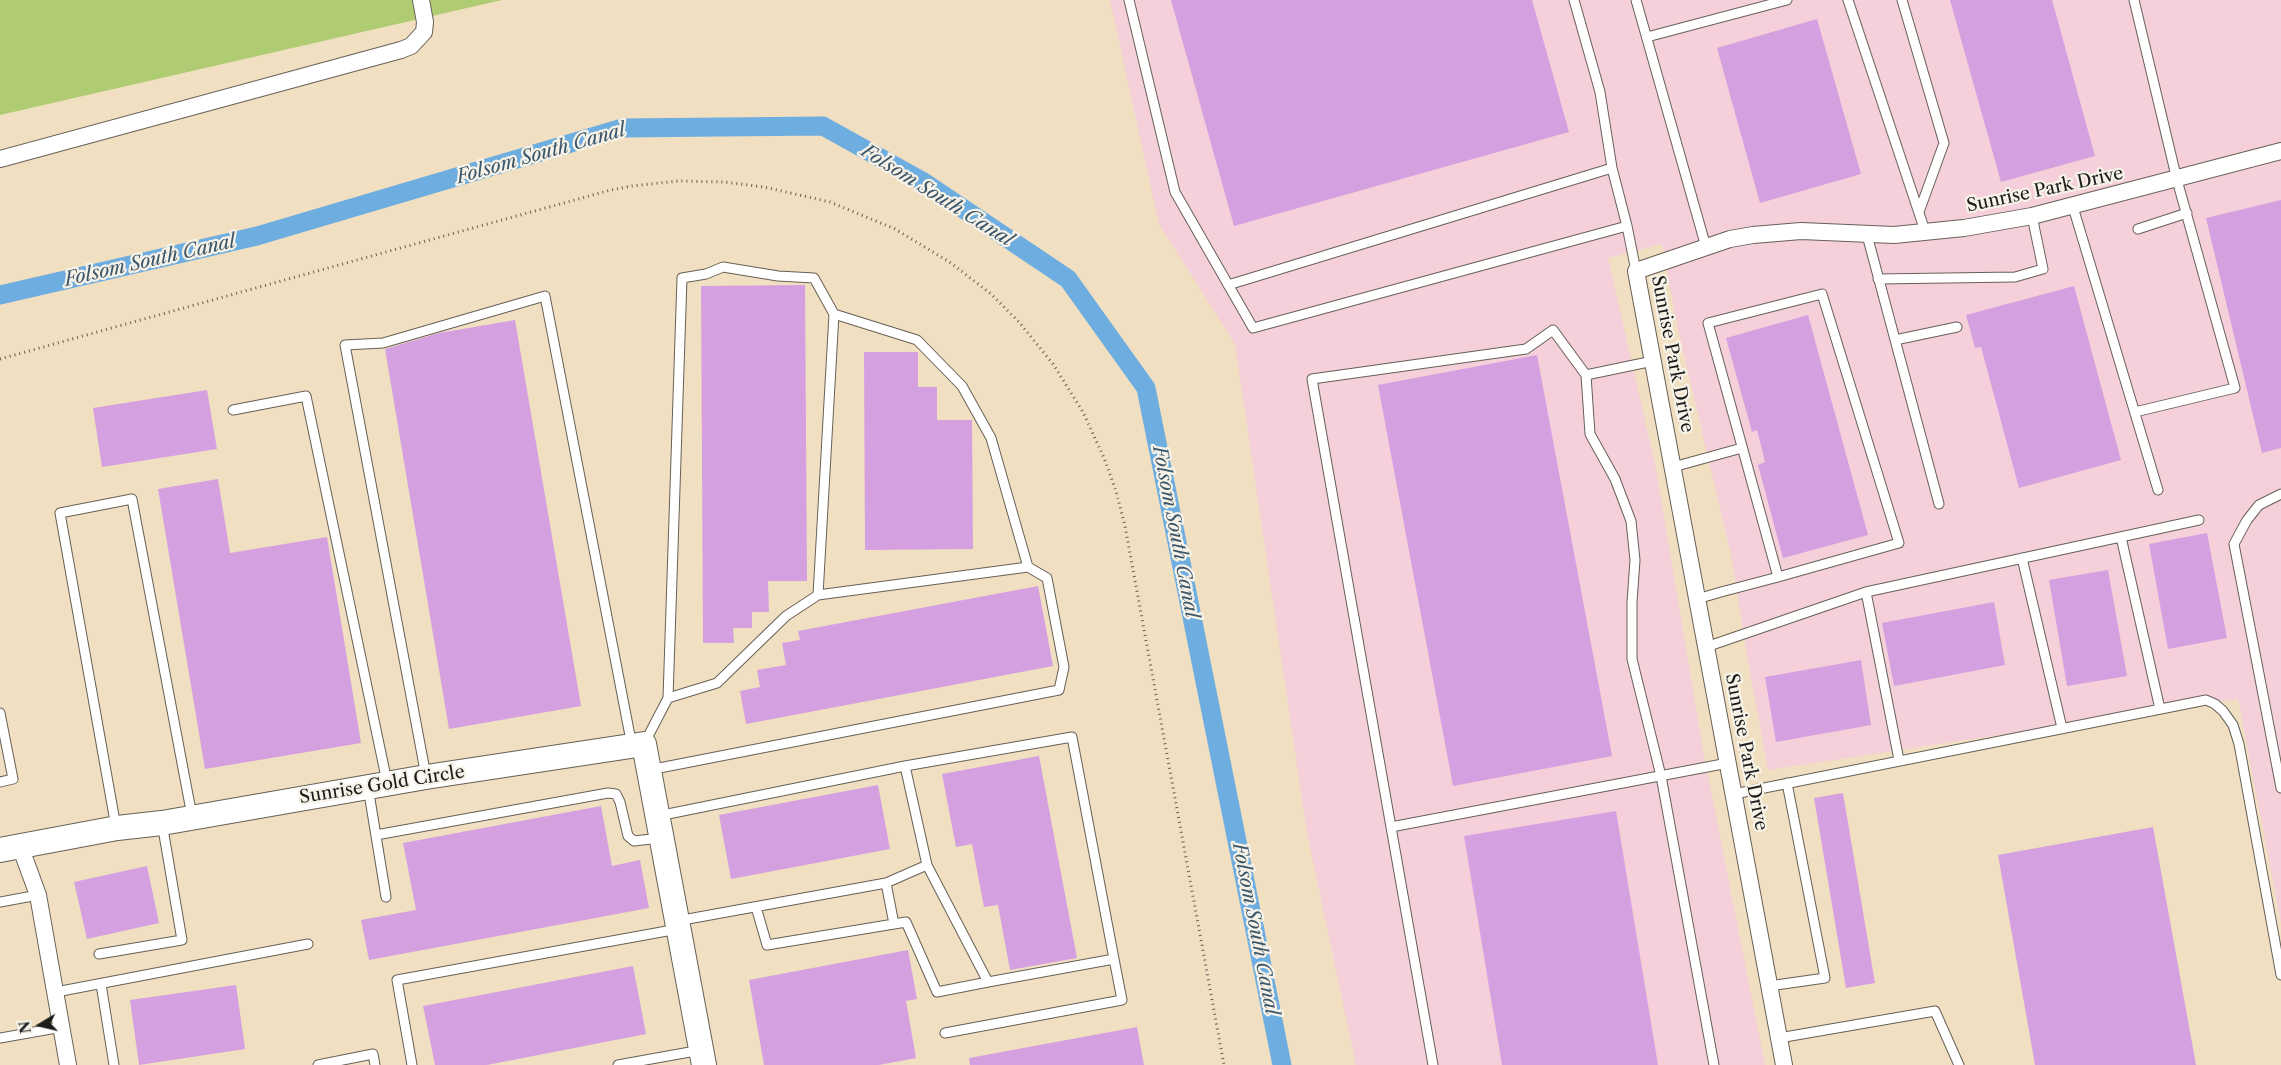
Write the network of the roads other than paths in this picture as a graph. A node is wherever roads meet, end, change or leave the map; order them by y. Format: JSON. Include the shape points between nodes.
{"nodes":[{"id":1,"x":421,"y":0,"type":"edge"},
{"id":2,"x":1130,"y":0,"type":"edge"},
{"id":3,"x":1574,"y":0,"type":"edge"},
{"id":4,"x":1637,"y":0,"type":"edge"},
{"id":5,"x":1787,"y":0,"type":"edge"},
{"id":6,"x":1848,"y":0,"type":"edge"},
{"id":7,"x":1902,"y":0,"type":"edge"},
{"id":8,"x":2134,"y":0,"type":"edge"},
{"id":9,"x":1647,"y":37,"type":"junction"},
{"id":10,"x":2281,"y":151,"type":"edge"},
{"id":11,"x":0,"y":159,"type":"edge"},
{"id":12,"x":1612,"y":168,"type":"junction"},
{"id":13,"x":2177,"y":180,"type":"junction"},
{"id":14,"x":2073,"y":207,"type":"junction"},
{"id":15,"x":1919,"y":212,"type":"junction"},
{"id":16,"x":2187,"y":214,"type":"junction"},
{"id":17,"x":2032,"y":216,"type":"junction"},
{"id":18,"x":1627,"y":226,"type":"junction"},
{"id":19,"x":2138,"y":230,"type":"dead end"},
{"id":20,"x":1925,"y":231,"type":"junction"},
{"id":21,"x":1867,"y":234,"type":"junction"},
{"id":22,"x":1706,"y":247,"type":"junction"},
{"id":23,"x":1636,"y":271,"type":"junction"},
{"id":24,"x":1878,"y":279,"type":"junction"},
{"id":25,"x":1228,"y":285,"type":"junction"},
{"id":26,"x":834,"y":314,"type":"junction"},
{"id":27,"x":1957,"y":328,"type":"dead end"},
{"id":28,"x":1895,"y":340,"type":"junction"},
{"id":29,"x":1653,"y":361,"type":"junction"},
{"id":30,"x":1586,"y":375,"type":"junction"},
{"id":31,"x":233,"y":410,"type":"dead end"},
{"id":32,"x":2135,"y":412,"type":"junction"},
{"id":33,"x":1742,"y":448,"type":"junction"},
{"id":34,"x":1672,"y":467,"type":"junction"},
{"id":35,"x":2158,"y":490,"type":"dead end"},
{"id":36,"x":2281,"y":494,"type":"edge"},
{"id":37,"x":1939,"y":504,"type":"dead end"},
{"id":38,"x":2199,"y":520,"type":"dead end"},
{"id":39,"x":2121,"y":537,"type":"junction"},
{"id":40,"x":2022,"y":558,"type":"junction"},
{"id":41,"x":1028,"y":567,"type":"junction"},
{"id":42,"x":1778,"y":577,"type":"junction"},
{"id":43,"x":1866,"y":592,"type":"junction"},
{"id":44,"x":818,"y":594,"type":"junction"},
{"id":45,"x":1697,"y":599,"type":"junction"},
{"id":46,"x":1706,"y":647,"type":"junction"},
{"id":47,"x":668,"y":698,"type":"junction"},
{"id":48,"x":2160,"y":709,"type":"junction"},
{"id":49,"x":0,"y":713,"type":"edge"},
{"id":50,"x":2062,"y":728,"type":"junction"},
{"id":51,"x":638,"y":745,"type":"junction"},
{"id":52,"x":1899,"y":760,"type":"junction"},
{"id":53,"x":1728,"y":763,"type":"junction"},
{"id":54,"x":905,"y":766,"type":"junction"},
{"id":55,"x":649,"y":770,"type":"junction"},
{"id":56,"x":1661,"y":776,"type":"junction"},
{"id":57,"x":426,"y":777,"type":"junction"},
{"id":58,"x":0,"y":782,"type":"edge"},
{"id":59,"x":1787,"y":783,"type":"junction"},
{"id":60,"x":378,"y":786,"type":"junction"},
{"id":61,"x":2281,"y":788,"type":"edge"},
{"id":62,"x":1734,"y":794,"type":"junction"},
{"id":63,"x":192,"y":816,"type":"junction"},
{"id":64,"x":162,"y":822,"type":"junction"},
{"id":65,"x":659,"y":827,"type":"junction"},
{"id":66,"x":117,"y":828,"type":"junction"},
{"id":67,"x":1391,"y":828,"type":"junction"},
{"id":68,"x":376,"y":835,"type":"junction"},
{"id":69,"x":10,"y":848,"type":"edge"},
{"id":70,"x":927,"y":865,"type":"junction"},
{"id":71,"x":886,"y":883,"type":"junction"},
{"id":72,"x":38,"y":895,"type":"junction"},
{"id":73,"x":386,"y":897,"type":"dead end"},
{"id":74,"x":0,"y":902,"type":"edge"},
{"id":75,"x":756,"y":907,"type":"junction"},
{"id":76,"x":894,"y":924,"type":"junction"},
{"id":77,"x":678,"y":925,"type":"junction"},
{"id":78,"x":308,"y":944,"type":"dead end"},
{"id":79,"x":99,"y":954,"type":"dead end"},
{"id":80,"x":1114,"y":959,"type":"junction"},
{"id":81,"x":2281,"y":975,"type":"edge"},
{"id":82,"x":988,"y":982,"type":"junction"},
{"id":83,"x":101,"y":984,"type":"junction"},
{"id":84,"x":1770,"y":986,"type":"junction"},
{"id":85,"x":56,"y":992,"type":"junction"},
{"id":86,"x":62,"y":1027,"type":"junction"},
{"id":87,"x":945,"y":1033,"type":"dead end"},
{"id":88,"x":0,"y":1038,"type":"edge"},
{"id":89,"x":1779,"y":1038,"type":"junction"},
{"id":90,"x":702,"y":1058,"type":"edge"},
{"id":91,"x":68,"y":1065,"type":"edge"},
{"id":92,"x":114,"y":1065,"type":"edge"},
{"id":93,"x":318,"y":1065,"type":"edge"},
{"id":94,"x":375,"y":1065,"type":"edge"},
{"id":95,"x":412,"y":1065,"type":"edge"},
{"id":96,"x":618,"y":1065,"type":"edge"},
{"id":97,"x":1433,"y":1065,"type":"edge"},
{"id":98,"x":1714,"y":1065,"type":"edge"},
{"id":99,"x":1784,"y":1065,"type":"edge"},
{"id":100,"x":1959,"y":1065,"type":"edge"}],
"edges":[{"from":1,"to":11,"type":"street","via":[[424,32],[411,46],[401,50]]},
{"from":2,"to":25,"type":"lane","via":[[1175,192]]},
{"from":3,"to":12,"type":"lane","via":[[1600,92]]},
{"from":4,"to":9,"type":"lane"},
{"from":5,"to":9,"type":"lane"},
{"from":6,"to":15,"type":"lane"},
{"from":7,"to":15,"type":"lane","via":[[1944,143]]},
{"from":8,"to":13,"type":"lane"},
{"from":9,"to":22,"type":"lane"},
{"from":10,"to":13,"type":"street","name":"Sunrise Park Drive"},
{"from":12,"to":18,"type":"lane"},
{"from":12,"to":25,"type":"lane"},
{"from":13,"to":14,"type":"street","name":"Sunrise Park Drive"},
{"from":13,"to":16,"type":"lane"},
{"from":14,"to":17,"type":"street","name":"Sunrise Park Drive"},
{"from":14,"to":32,"type":"lane"},
{"from":15,"to":20,"type":"lane"},
{"from":16,"to":19,"type":"lane"},
{"from":16,"to":32,"type":"lane","via":[[2235,388]]},
{"from":17,"to":20,"type":"street","name":"Sunrise Park Drive"},
{"from":17,"to":24,"type":"lane","via":[[2044,269],[2015,277]]},
{"from":18,"to":23,"type":"lane"},
{"from":18,"to":25,"type":"lane","via":[[1253,328]]},
{"from":20,"to":21,"type":"street","name":"Sunrise Park Drive"},
{"from":21,"to":22,"type":"street","name":"Sunrise Park Drive","via":[[1777,232],[1730,239]]},
{"from":21,"to":24,"type":"lane"},
{"from":22,"to":23,"type":"street","name":"Sunrise Park Drive"},
{"from":23,"to":29,"type":"street","name":"Sunrise Park Drive"},
{"from":24,"to":28,"type":"lane"},
{"from":26,"to":41,"type":"lane","via":[[917,340],[962,386],[991,438]]},
{"from":26,"to":44,"type":"lane"},
{"from":26,"to":47,"type":"lane","via":[[814,278],[723,267],[682,278]]},
{"from":27,"to":28,"type":"lane"},
{"from":28,"to":37,"type":"lane"},
{"from":29,"to":30,"type":"lane"},
{"from":29,"to":34,"type":"street","name":"Sunrise Park Drive"},
{"from":30,"to":56,"type":"lane","via":[[1590,434],[1615,479],[1631,522],[1635,560],[1632,659]]},
{"from":30,"to":67,"type":"lane","via":[[1553,330],[1526,349],[1312,379]]},
{"from":31,"to":60,"type":"lane","via":[[306,396]]},
{"from":32,"to":35,"type":"lane"},
{"from":33,"to":34,"type":"lane"},
{"from":33,"to":42,"type":"lane"},
{"from":33,"to":42,"type":"lane","via":[[1708,323],[1822,294],[1899,543]]},
{"from":34,"to":45,"type":"street","name":"Sunrise Park Drive"},
{"from":36,"to":61,"type":"lane","via":[[2259,505],[2234,544]]},
{"from":38,"to":39,"type":"lane"},
{"from":39,"to":40,"type":"lane"},
{"from":39,"to":48,"type":"lane"},
{"from":40,"to":43,"type":"lane"},
{"from":40,"to":50,"type":"lane"},
{"from":41,"to":44,"type":"lane"},
{"from":41,"to":55,"type":"lane","via":[[1047,578],[1064,666],[1059,690]]},
{"from":42,"to":45,"type":"lane"},
{"from":43,"to":46,"type":"lane"},
{"from":43,"to":52,"type":"lane"},
{"from":44,"to":47,"type":"lane","via":[[786,616],[717,683]]},
{"from":45,"to":46,"type":"street","name":"Sunrise Park Drive"},
{"from":46,"to":53,"type":"street","name":"Sunrise Park Drive"},
{"from":47,"to":51,"type":"lane"},
{"from":48,"to":50,"type":"lane"},
{"from":48,"to":81,"type":"lane","via":[[2206,700],[2223,711],[2233,725]]},
{"from":49,"to":58,"type":"lane","via":[[13,779]]},
{"from":50,"to":52,"type":"lane"},
{"from":51,"to":55,"type":"street"},
{"from":51,"to":57,"type":"street","name":"Sunrise Gold Circle"},
{"from":51,"to":57,"type":"lane","via":[[545,296],[384,343],[345,345]]},
{"from":52,"to":59,"type":"lane"},
{"from":53,"to":56,"type":"lane"},
{"from":53,"to":62,"type":"street","name":"Sunrise Park Drive"},
{"from":54,"to":65,"type":"lane"},
{"from":54,"to":70,"type":"lane"},
{"from":54,"to":80,"type":"lane","via":[[1072,737]]},
{"from":55,"to":65,"type":"street"},
{"from":56,"to":67,"type":"lane"},
{"from":56,"to":98,"type":"lane"},
{"from":57,"to":60,"type":"street","name":"Sunrise Gold Circle"},
{"from":59,"to":62,"type":"lane"},
{"from":59,"to":84,"type":"lane","via":[[1825,978]]},
{"from":60,"to":63,"type":"street","name":"Sunrise Gold Circle"},
{"from":60,"to":68,"type":"lane"},
{"from":62,"to":84,"type":"street","name":"Sunrise Park Drive"},
{"from":63,"to":64,"type":"street","name":"Sunrise Gold Circle"},
{"from":63,"to":66,"type":"lane","via":[[132,499],[60,513]]},
{"from":64,"to":66,"type":"street","name":"Sunrise Gold Circle"},
{"from":64,"to":79,"type":"lane","via":[[182,940]]},
{"from":65,"to":68,"type":"lane","via":[[634,842],[628,836],[616,794],[608,793]]},
{"from":65,"to":77,"type":"street"},
{"from":66,"to":69,"type":"street","name":"Sunrise Gold Circle"},
{"from":67,"to":97,"type":"lane"},
{"from":68,"to":73,"type":"lane"},
{"from":69,"to":72,"type":"street","name":"Sunrise Gold Circle"},
{"from":70,"to":71,"type":"lane"},
{"from":70,"to":82,"type":"lane"},
{"from":71,"to":75,"type":"lane"},
{"from":71,"to":76,"type":"lane"},
{"from":72,"to":74,"type":"lane"},
{"from":72,"to":85,"type":"street","name":"Sunrise Gold Circle"},
{"from":75,"to":76,"type":"lane","via":[[767,945]]},
{"from":75,"to":77,"type":"lane"},
{"from":76,"to":82,"type":"lane","via":[[906,922],[937,992]]},
{"from":77,"to":90,"type":"street"},
{"from":77,"to":95,"type":"lane","via":[[397,980]]},
{"from":78,"to":83,"type":"lane"},
{"from":80,"to":82,"type":"lane"},
{"from":80,"to":87,"type":"lane","via":[[1122,1000]]},
{"from":83,"to":85,"type":"lane"},
{"from":83,"to":92,"type":"lane"},
{"from":84,"to":89,"type":"street","name":"Sunrise Park Drive"},
{"from":85,"to":86,"type":"street","name":"Sunrise Gold Circle"},
{"from":86,"to":88,"type":"lane"},
{"from":86,"to":91,"type":"street","name":"Sunrise Gold Circle"},
{"from":89,"to":99,"type":"street","name":"Sunrise Park Drive"},
{"from":89,"to":100,"type":"lane","via":[[1934,1011]]},
{"from":90,"to":96,"type":"lane"},
{"from":93,"to":94,"type":"lane","via":[[373,1054]]}]}
